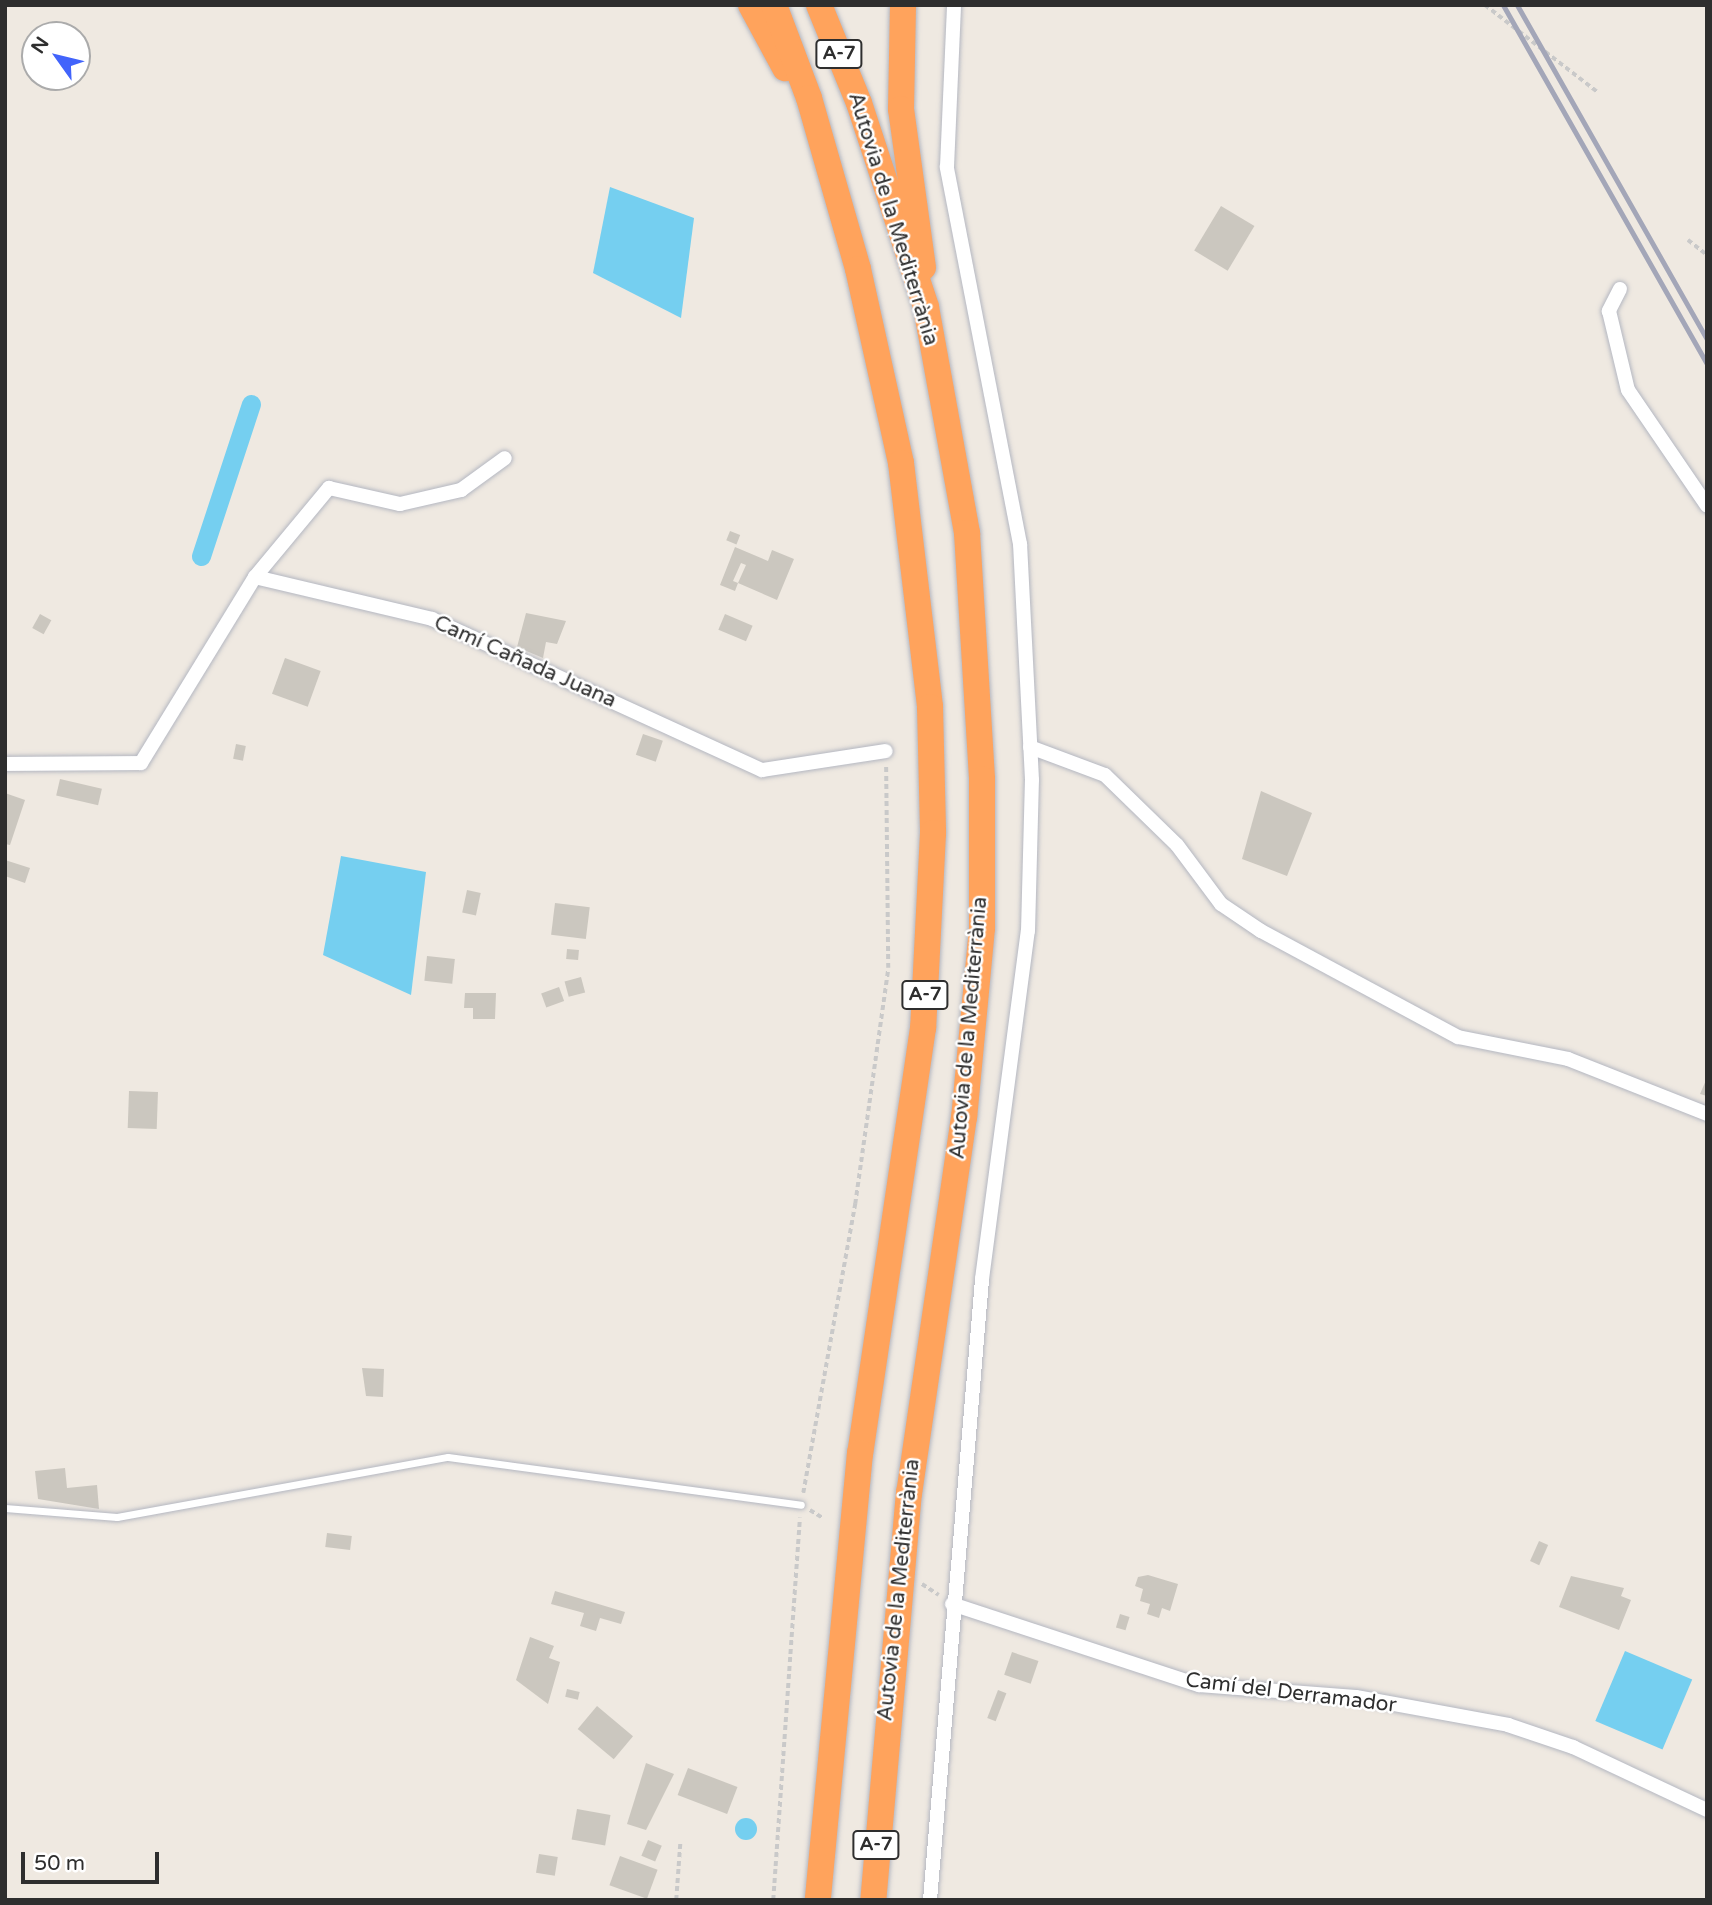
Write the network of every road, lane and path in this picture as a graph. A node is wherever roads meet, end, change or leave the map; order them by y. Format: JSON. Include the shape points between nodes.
{"nodes":[{"id":1,"x":751,"y":5,"type":"edge"},
{"id":2,"x":774,"y":5,"type":"edge"},
{"id":3,"x":819,"y":5,"type":"edge"},
{"id":4,"x":903,"y":5,"type":"edge"},
{"id":5,"x":954,"y":5,"type":"edge"},
{"id":6,"x":1485,"y":5,"type":"edge"},
{"id":7,"x":1599,"y":93,"type":"dead end"},
{"id":8,"x":809,"y":98,"type":"junction"},
{"id":9,"x":1688,"y":240,"type":"dead end"},
{"id":10,"x":1707,"y":255,"type":"edge"},
{"id":11,"x":1620,"y":289,"type":"dead end"},
{"id":12,"x":926,"y":307,"type":"junction"},
{"id":13,"x":505,"y":458,"type":"dead end"},
{"id":14,"x":1707,"y":506,"type":"edge"},
{"id":15,"x":256,"y":578,"type":"junction"},
{"id":16,"x":1030,"y":747,"type":"junction"},
{"id":17,"x":886,"y":751,"type":"joint"},
{"id":18,"x":5,"y":764,"type":"edge"},
{"id":19,"x":1707,"y":1114,"type":"edge"},
{"id":20,"x":801,"y":1505,"type":"junction"},
{"id":21,"x":5,"y":1508,"type":"edge"},
{"id":22,"x":917,"y":1581,"type":"dead end"},
{"id":23,"x":952,"y":1604,"type":"junction"},
{"id":24,"x":1707,"y":1810,"type":"edge"},
{"id":25,"x":680,"y":1844,"type":"dead end"},
{"id":26,"x":676,"y":1900,"type":"edge"},
{"id":27,"x":773,"y":1900,"type":"edge"},
{"id":28,"x":818,"y":1900,"type":"edge"},
{"id":29,"x":873,"y":1900,"type":"edge"},
{"id":30,"x":930,"y":1900,"type":"edge"}],
"edges":[{"from":1,"to":8,"type":"highway","via":[[778,59]]},
{"from":2,"to":8,"type":"highway","number":"A-7"},
{"from":3,"to":12,"type":"highway","name":"Autovia de la Mediterrània","number":"A-7","via":[[859,103]]},
{"from":4,"to":12,"type":"highway","via":[[901,109]]},
{"from":5,"to":16,"type":"street","via":[[947,167],[1020,544]]},
{"from":6,"to":7,"type":"path"},
{"from":8,"to":28,"type":"highway","number":"A-7","via":[[858,268],[901,463],[930,707],[933,833],[923,1028],[860,1453]]},
{"from":9,"to":10,"type":"path"},
{"from":11,"to":14,"type":"street","via":[[1609,311],[1628,390]]},
{"from":12,"to":29,"type":"highway","name":"Autovia de la Mediterrània","number":"A-7","via":[[967,533],[982,779],[982,928],[964,1117],[908,1506]]},
{"from":13,"to":15,"type":"street","via":[[461,491],[400,504],[329,488]]},
{"from":15,"to":17,"type":"street","name":"Camí Cañada Juana","via":[[432,619],[762,769]]},
{"from":15,"to":18,"type":"street","via":[[141,763]]},
{"from":16,"to":19,"type":"street","via":[[1105,775],[1177,845],[1221,904],[1261,931],[1458,1037],[1567,1059]]},
{"from":16,"to":23,"type":"street","via":[[1028,931],[982,1279]]},
{"from":17,"to":20,"type":"path","via":[[888,968],[855,1204]]},
{"from":20,"to":21,"type":"lane","via":[[448,1458],[117,1517]]},
{"from":20,"to":27,"type":"path"},
{"from":22,"to":23,"type":"path"},
{"from":23,"to":24,"type":"street","name":"Camí del Derramador","via":[[1199,1685],[1356,1697],[1508,1725],[1573,1746]]},
{"from":23,"to":30,"type":"street"},
{"from":25,"to":26,"type":"path"}]}
